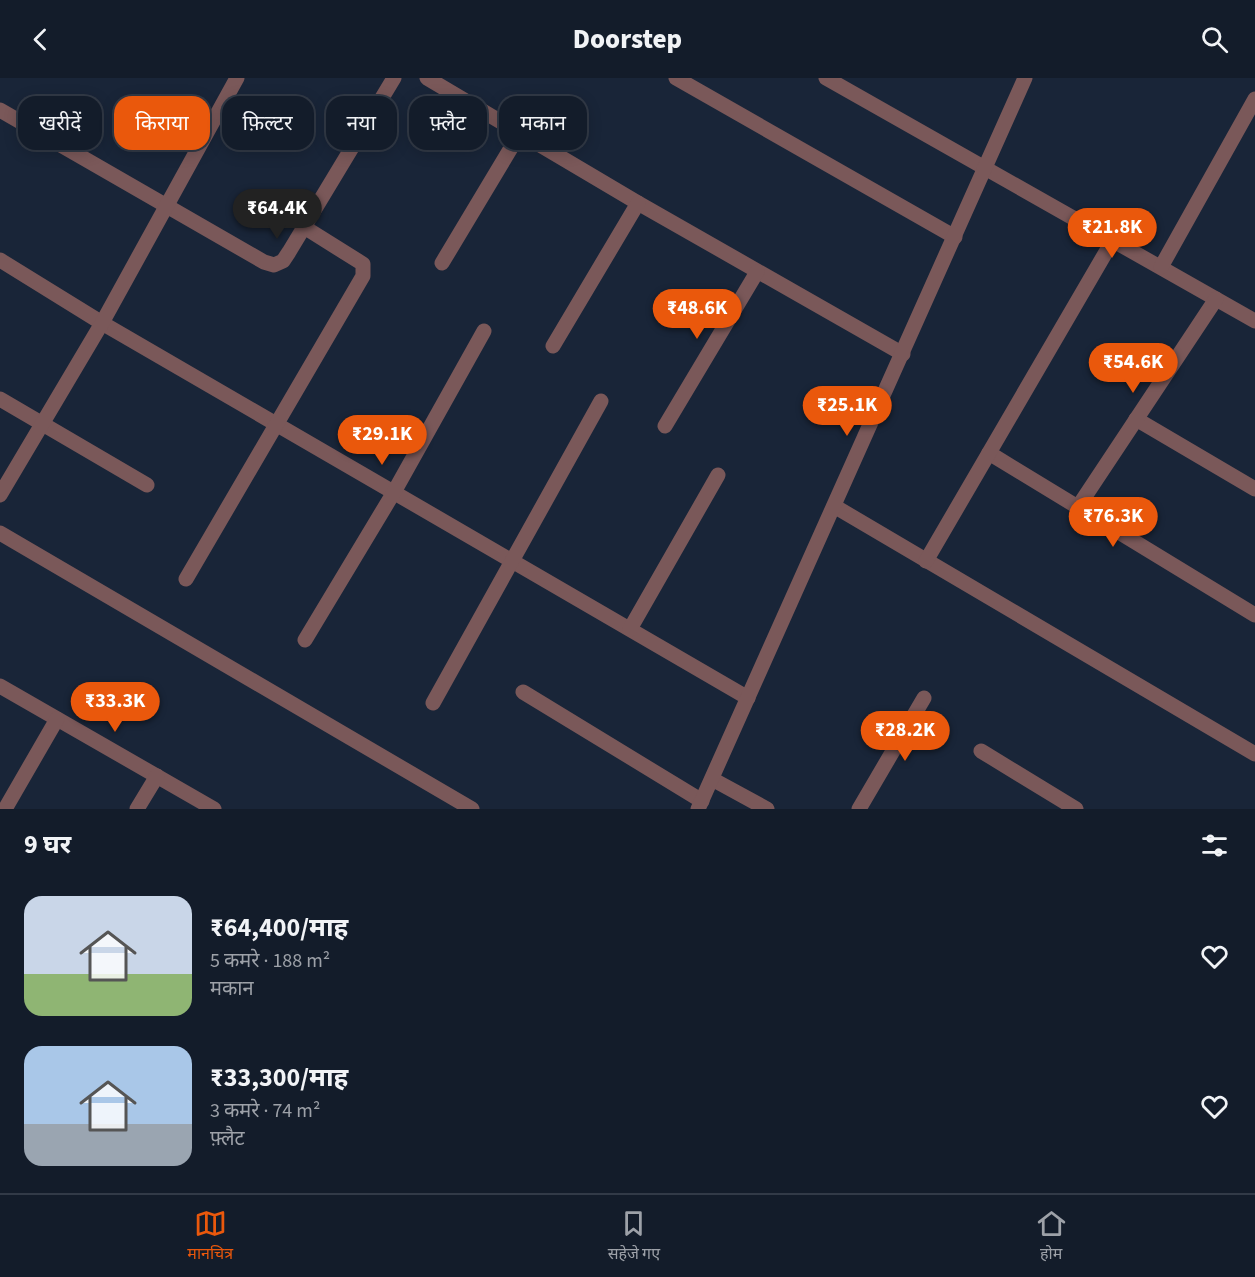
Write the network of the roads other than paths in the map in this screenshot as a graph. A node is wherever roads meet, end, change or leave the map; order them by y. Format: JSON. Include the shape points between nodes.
{"nodes":[{"id":1,"x":237,"y":78,"type":"edge"},
{"id":2,"x":394,"y":78,"type":"edge"},
{"id":3,"x":427,"y":78,"type":"edge"},
{"id":4,"x":676,"y":78,"type":"edge"},
{"id":5,"x":826,"y":78,"type":"edge"},
{"id":6,"x":1025,"y":78,"type":"edge"},
{"id":7,"x":1255,"y":99,"type":"edge"},
{"id":8,"x":0,"y":110,"type":"edge"},
{"id":9,"x":499,"y":121,"type":"edge"},
{"id":10,"x":510,"y":150,"type":"edge"},
{"id":11,"x":549,"y":150,"type":"edge"},
{"id":12,"x":986,"y":168,"type":"junction"},
{"id":13,"x":638,"y":203,"type":"junction"},
{"id":14,"x":166,"y":206,"type":"junction"},
{"id":15,"x":304,"y":227,"type":"junction"},
{"id":16,"x":955,"y":237,"type":"junction"},
{"id":17,"x":1113,"y":240,"type":"junction"},
{"id":18,"x":0,"y":260,"type":"edge"},
{"id":19,"x":442,"y":263,"type":"dead end"},
{"id":20,"x":1161,"y":267,"type":"junction"},
{"id":21,"x":757,"y":272,"type":"junction"},
{"id":22,"x":1216,"y":298,"type":"junction"},
{"id":23,"x":1255,"y":321,"type":"edge"},
{"id":24,"x":102,"y":323,"type":"junction"},
{"id":25,"x":484,"y":331,"type":"dead end"},
{"id":26,"x":553,"y":346,"type":"dead end"},
{"id":27,"x":903,"y":354,"type":"junction"},
{"id":28,"x":0,"y":399,"type":"edge"},
{"id":29,"x":601,"y":401,"type":"dead end"},
{"id":30,"x":1136,"y":419,"type":"junction"},
{"id":31,"x":42,"y":424,"type":"junction"},
{"id":32,"x":277,"y":424,"type":"junction"},
{"id":33,"x":665,"y":426,"type":"dead end"},
{"id":34,"x":989,"y":453,"type":"junction"},
{"id":35,"x":718,"y":475,"type":"dead end"},
{"id":36,"x":147,"y":484,"type":"dead end"},
{"id":37,"x":1255,"y":489,"type":"edge"},
{"id":38,"x":394,"y":492,"type":"junction"},
{"id":39,"x":0,"y":495,"type":"edge"},
{"id":40,"x":834,"y":506,"type":"junction"},
{"id":41,"x":1078,"y":507,"type":"junction"},
{"id":42,"x":0,"y":533,"type":"edge"},
{"id":43,"x":926,"y":561,"type":"junction"},
{"id":44,"x":513,"y":562,"type":"junction"},
{"id":45,"x":186,"y":579,"type":"dead end"},
{"id":46,"x":1255,"y":615,"type":"edge"},
{"id":47,"x":630,"y":629,"type":"junction"},
{"id":48,"x":305,"y":640,"type":"dead end"},
{"id":49,"x":0,"y":686,"type":"edge"},
{"id":50,"x":523,"y":692,"type":"dead end"},
{"id":51,"x":748,"y":698,"type":"junction"},
{"id":52,"x":924,"y":698,"type":"dead end"},
{"id":53,"x":433,"y":703,"type":"dead end"},
{"id":54,"x":57,"y":719,"type":"junction"},
{"id":55,"x":981,"y":751,"type":"dead end"},
{"id":56,"x":1255,"y":754,"type":"edge"},
{"id":57,"x":157,"y":776,"type":"junction"},
{"id":58,"x":712,"y":779,"type":"junction"},
{"id":59,"x":700,"y":805,"type":"edge"},
{"id":60,"x":5,"y":809,"type":"edge"},
{"id":61,"x":137,"y":809,"type":"edge"},
{"id":62,"x":213,"y":809,"type":"edge"},
{"id":63,"x":472,"y":809,"type":"edge"},
{"id":64,"x":767,"y":809,"type":"edge"},
{"id":65,"x":859,"y":809,"type":"edge"},
{"id":66,"x":1076,"y":809,"type":"edge"}],
"edges":[{"from":1,"to":14,"type":"street"},
{"from":2,"to":15,"type":"street"},
{"from":3,"to":9,"type":"street"},
{"from":4,"to":16,"type":"street"},
{"from":5,"to":12,"type":"street"},
{"from":6,"to":12,"type":"street"},
{"from":7,"to":20,"type":"street"},
{"from":8,"to":14,"type":"street"},
{"from":10,"to":19,"type":"street"},
{"from":11,"to":13,"type":"street"},
{"from":12,"to":16,"type":"street"},
{"from":12,"to":17,"type":"street"},
{"from":13,"to":21,"type":"street"},
{"from":13,"to":26,"type":"street"},
{"from":14,"to":15,"type":"street","via":[[274,266],[283,261]]},
{"from":14,"to":24,"type":"street"},
{"from":15,"to":32,"type":"street","via":[[363,264],[364,270]]},
{"from":16,"to":27,"type":"street"},
{"from":17,"to":20,"type":"street"},
{"from":17,"to":34,"type":"street"},
{"from":18,"to":24,"type":"street"},
{"from":20,"to":22,"type":"street"},
{"from":21,"to":27,"type":"street"},
{"from":21,"to":33,"type":"street"},
{"from":22,"to":23,"type":"street"},
{"from":22,"to":30,"type":"street"},
{"from":24,"to":31,"type":"street"},
{"from":24,"to":32,"type":"street"},
{"from":25,"to":38,"type":"street"},
{"from":27,"to":40,"type":"street"},
{"from":28,"to":31,"type":"street"},
{"from":29,"to":44,"type":"street"},
{"from":30,"to":37,"type":"street"},
{"from":30,"to":41,"type":"street"},
{"from":31,"to":36,"type":"street"},
{"from":31,"to":39,"type":"street"},
{"from":32,"to":38,"type":"street"},
{"from":32,"to":45,"type":"street"},
{"from":34,"to":41,"type":"street"},
{"from":34,"to":43,"type":"street"},
{"from":35,"to":47,"type":"street"},
{"from":38,"to":44,"type":"street"},
{"from":38,"to":48,"type":"street"},
{"from":40,"to":43,"type":"street"},
{"from":40,"to":51,"type":"street"},
{"from":41,"to":46,"type":"street"},
{"from":42,"to":63,"type":"street"},
{"from":43,"to":56,"type":"street"},
{"from":44,"to":47,"type":"street"},
{"from":44,"to":53,"type":"street"},
{"from":47,"to":51,"type":"street"},
{"from":49,"to":54,"type":"street"},
{"from":50,"to":59,"type":"street"},
{"from":51,"to":58,"type":"street"},
{"from":52,"to":65,"type":"street"},
{"from":54,"to":57,"type":"street"},
{"from":54,"to":60,"type":"street"},
{"from":55,"to":66,"type":"street"},
{"from":57,"to":61,"type":"street"},
{"from":57,"to":62,"type":"street"},
{"from":58,"to":59,"type":"street"},
{"from":58,"to":64,"type":"street"}]}
